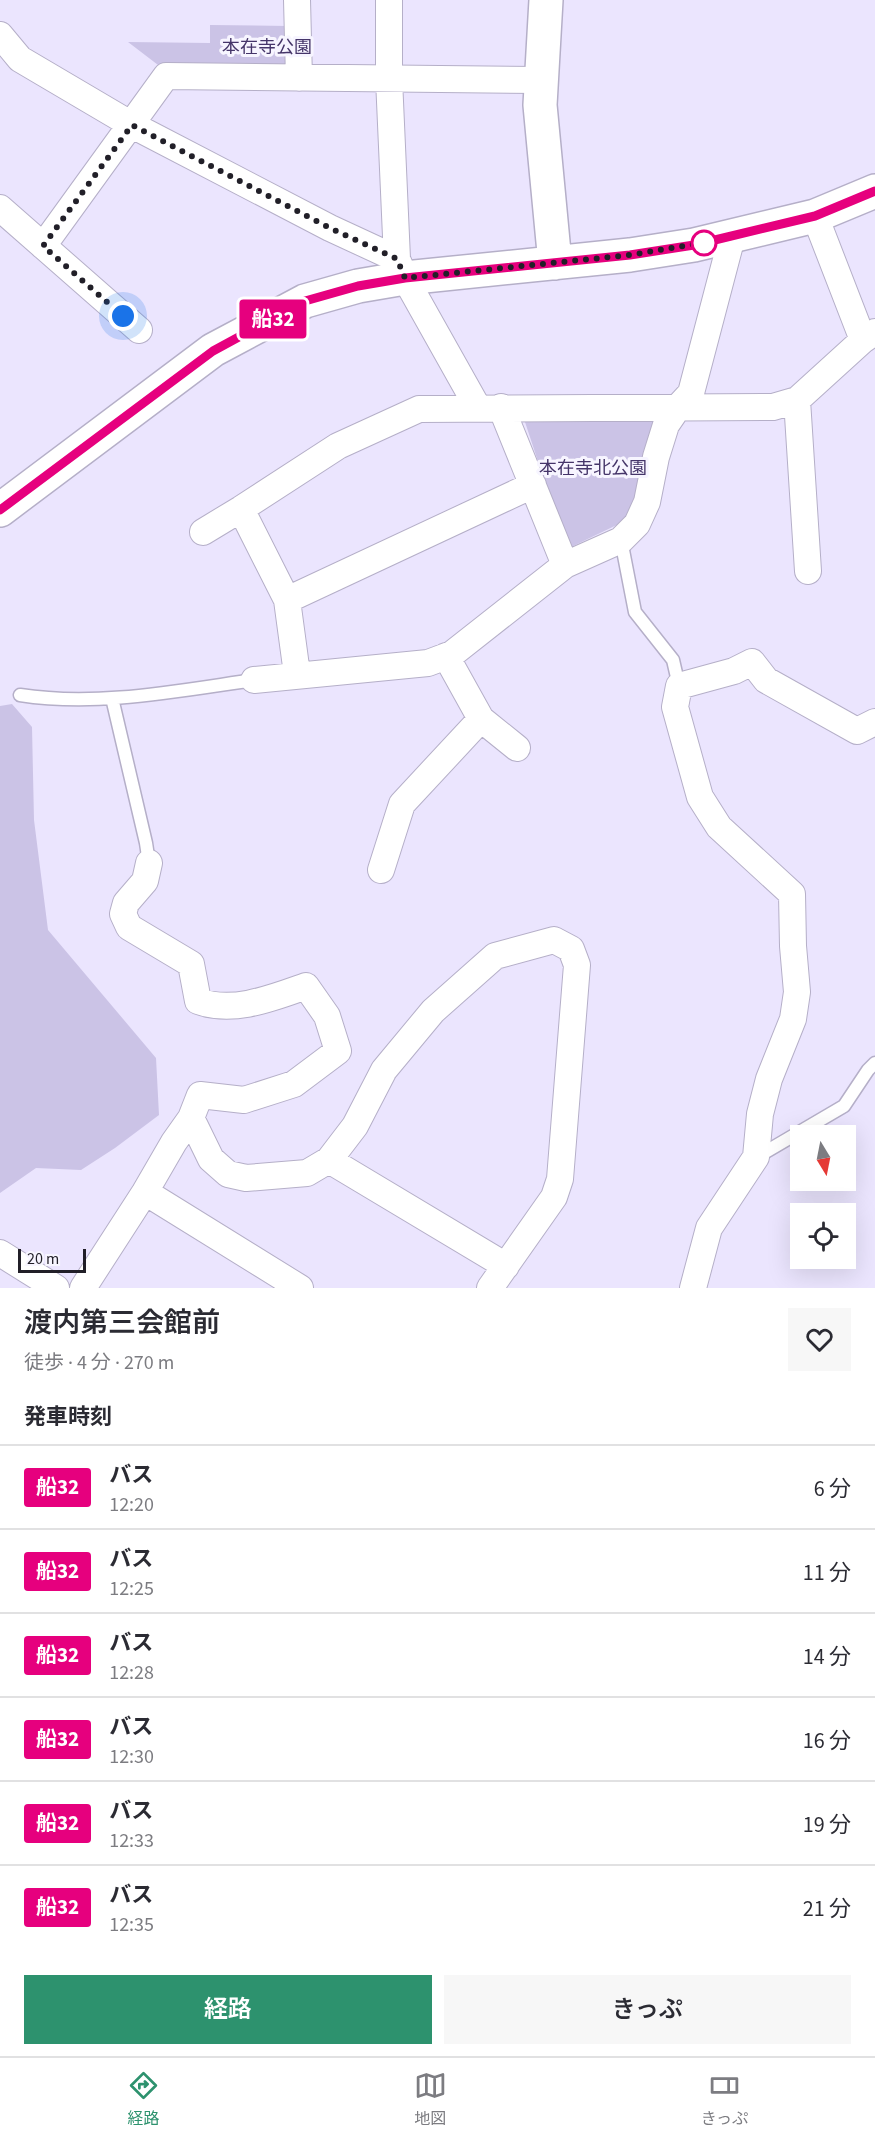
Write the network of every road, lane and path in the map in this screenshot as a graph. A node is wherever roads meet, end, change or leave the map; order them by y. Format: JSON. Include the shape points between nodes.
{"nodes":[{"id":1,"x":297,"y":0,"type":"edge"},
{"id":2,"x":389,"y":0,"type":"edge"},
{"id":3,"x":546,"y":0,"type":"edge"},
{"id":4,"x":0,"y":35,"type":"edge"},
{"id":5,"x":299,"y":78,"type":"junction"},
{"id":6,"x":389,"y":79,"type":"junction"},
{"id":7,"x":541,"y":80,"type":"junction"},
{"id":8,"x":132,"y":125,"type":"junction"},
{"id":9,"x":875,"y":191,"type":"edge"},
{"id":10,"x":0,"y":208,"type":"edge"},
{"id":11,"x":815,"y":216,"type":"junction"},
{"id":12,"x":732,"y":237,"type":"junction"},
{"id":13,"x":43,"y":246,"type":"junction"},
{"id":14,"x":555,"y":263,"type":"junction"},
{"id":15,"x":401,"y":268,"type":"junction"},
{"id":16,"x":139,"y":330,"type":"dead end"},
{"id":17,"x":869,"y":336,"type":"edge"},
{"id":18,"x":797,"y":400,"type":"junction"},
{"id":19,"x":679,"y":406,"type":"junction"},
{"id":20,"x":490,"y":407,"type":"junction"},
{"id":21,"x":533,"y":486,"type":"junction"},
{"id":22,"x":241,"y":509,"type":"junction"},
{"id":23,"x":0,"y":510,"type":"edge"},
{"id":24,"x":203,"y":532,"type":"dead end"},
{"id":25,"x":621,"y":540,"type":"junction"},
{"id":26,"x":565,"y":565,"type":"junction"},
{"id":27,"x":807,"y":571,"type":"dead end"},
{"id":28,"x":287,"y":600,"type":"junction"},
{"id":29,"x":446,"y":656,"type":"junction"},
{"id":30,"x":297,"y":675,"type":"junction"},
{"id":31,"x":254,"y":680,"type":"joint"},
{"id":32,"x":679,"y":686,"type":"junction"},
{"id":33,"x":20,"y":694,"type":"dead end"},
{"id":34,"x":112,"y":698,"type":"junction"},
{"id":35,"x":481,"y":719,"type":"junction"},
{"id":36,"x":875,"y":722,"type":"edge"},
{"id":37,"x":517,"y":748,"type":"dead end"},
{"id":38,"x":149,"y":863,"type":"joint"},
{"id":39,"x":381,"y":870,"type":"dead end"},
{"id":40,"x":875,"y":1063,"type":"edge"},
{"id":41,"x":191,"y":1118,"type":"junction"},
{"id":42,"x":756,"y":1157,"type":"junction"},
{"id":43,"x":328,"y":1160,"type":"junction"},
{"id":44,"x":146,"y":1192,"type":"junction"},
{"id":45,"x":0,"y":1253,"type":"edge"},
{"id":46,"x":506,"y":1266,"type":"junction"},
{"id":47,"x":56,"y":1288,"type":"edge"},
{"id":48,"x":83,"y":1288,"type":"edge"},
{"id":49,"x":300,"y":1288,"type":"edge"},
{"id":50,"x":490,"y":1288,"type":"edge"},
{"id":51,"x":693,"y":1288,"type":"edge"}],
"edges":[{"from":1,"to":5,"type":"street"},
{"from":2,"to":6,"type":"street"},
{"from":3,"to":7,"type":"main road"},
{"from":4,"to":8,"type":"street","via":[[20,59]]},
{"from":5,"to":6,"type":"street"},
{"from":5,"to":8,"type":"street","via":[[166,76]]},
{"from":6,"to":7,"type":"street"},
{"from":6,"to":15,"type":"street"},
{"from":7,"to":14,"type":"main road"},
{"from":8,"to":13,"type":"street"},
{"from":8,"to":15,"type":"street"},
{"from":9,"to":11,"type":"main road"},
{"from":10,"to":13,"type":"street"},
{"from":11,"to":12,"type":"main road"},
{"from":11,"to":17,"type":"street"},
{"from":12,"to":14,"type":"main road"},
{"from":12,"to":19,"type":"street","via":[[692,393]]},
{"from":13,"to":16,"type":"street"},
{"from":14,"to":15,"type":"main road"},
{"from":15,"to":20,"type":"street"},
{"from":15,"to":23,"type":"main road","via":[[358,286],[305,301],[213,351]]},
{"from":17,"to":18,"type":"street"},
{"from":18,"to":19,"type":"street","via":[[773,407]]},
{"from":18,"to":27,"type":"street"},
{"from":19,"to":20,"type":"street"},
{"from":19,"to":25,"type":"street","via":[[666,424],[647,502],[637,524]]},
{"from":20,"to":21,"type":"street"},
{"from":20,"to":22,"type":"street","via":[[419,409],[338,446]]},
{"from":21,"to":26,"type":"street"},
{"from":21,"to":28,"type":"street"},
{"from":22,"to":24,"type":"street"},
{"from":22,"to":28,"type":"street"},
{"from":25,"to":26,"type":"street"},
{"from":25,"to":32,"type":"lane","via":[[635,612],[673,660]]},
{"from":26,"to":29,"type":"street"},
{"from":28,"to":30,"type":"street"},
{"from":29,"to":30,"type":"street","via":[[428,663]]},
{"from":29,"to":35,"type":"street"},
{"from":30,"to":31,"type":"street"},
{"from":31,"to":34,"type":"lane"},
{"from":32,"to":36,"type":"street","via":[[752,662],[766,680],[857,731]]},
{"from":32,"to":42,"type":"street","via":[[675,707],[700,797],[719,827],[792,894],[797,992],[793,1019],[760,1114]]},
{"from":33,"to":34,"type":"lane","via":[[48,699]]},
{"from":34,"to":38,"type":"lane"},
{"from":35,"to":37,"type":"street"},
{"from":35,"to":39,"type":"street","via":[[402,804]]},
{"from":38,"to":41,"type":"street","via":[[145,881],[126,903],[123,914],[129,927],[191,964],[198,1001],[214,1007],[265,1001],[306,986],[327,1016],[338,1051],[294,1084],[244,1100],[200,1095]]},
{"from":40,"to":42,"type":"lane","via":[[844,1106]]},
{"from":41,"to":43,"type":"street","via":[[211,1159],[228,1174],[246,1178],[307,1173]]},
{"from":41,"to":44,"type":"street"},
{"from":42,"to":51,"type":"street","via":[[709,1228]]},
{"from":43,"to":46,"type":"street"},
{"from":43,"to":46,"type":"street","via":[[355,1126],[384,1070],[433,1011],[495,956],[554,940],[571,949],[577,965],[560,1179],[554,1197]]},
{"from":44,"to":48,"type":"street"},
{"from":44,"to":49,"type":"street"},
{"from":45,"to":47,"type":"street"},
{"from":46,"to":50,"type":"street"}]}
